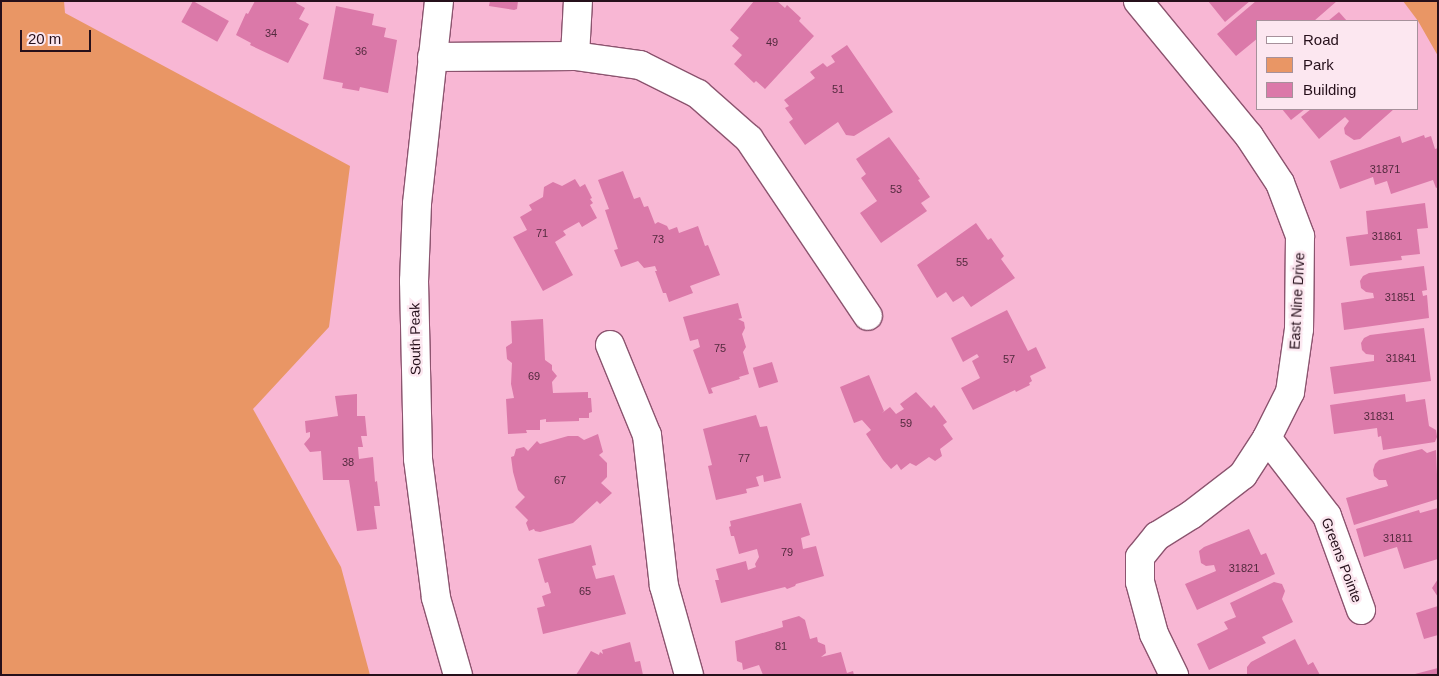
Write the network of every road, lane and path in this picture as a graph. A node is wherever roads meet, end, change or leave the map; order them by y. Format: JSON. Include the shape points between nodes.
{"nodes":[{"id":1,"x":440,"y":1,"type":"edge"},
{"id":2,"x":578,"y":1,"type":"edge"},
{"id":3,"x":1138,"y":1,"type":"edge"},
{"id":4,"x":575,"y":56,"type":"junction"},
{"id":5,"x":432,"y":57,"type":"junction"},
{"id":6,"x":868,"y":316,"type":"dead end"},
{"id":7,"x":610,"y":345,"type":"dead end"},
{"id":8,"x":1267,"y":438,"type":"junction"},
{"id":9,"x":1361,"y":610,"type":"dead end"},
{"id":10,"x":458,"y":675,"type":"edge"},
{"id":11,"x":689,"y":675,"type":"edge"},
{"id":12,"x":1174,"y":675,"type":"edge"}],
"edges":[{"from":1,"to":5,"type":"street","name":"South Peak"},
{"from":2,"to":4,"type":"street"},
{"from":3,"to":8,"type":"street","name":"East Nine Drive","via":[[1250,136],[1280,183],[1300,236],[1299,328],[1290,392]]},
{"from":4,"to":5,"type":"street"},
{"from":4,"to":6,"type":"street","via":[[640,66],[698,94],[713,107],[748,139]]},
{"from":5,"to":10,"type":"street","name":"South Peak","via":[[417,204],[414,281],[418,459],[436,598]]},
{"from":7,"to":11,"type":"street","via":[[647,435],[664,586]]},
{"from":8,"to":9,"type":"street","name":"Greens Pointe","via":[[1327,516]]},
{"from":8,"to":12,"type":"street","name":"East Nine Drive","via":[[1243,475],[1191,516],[1158,536],[1140,557],[1140,582],[1154,634]]}]}
